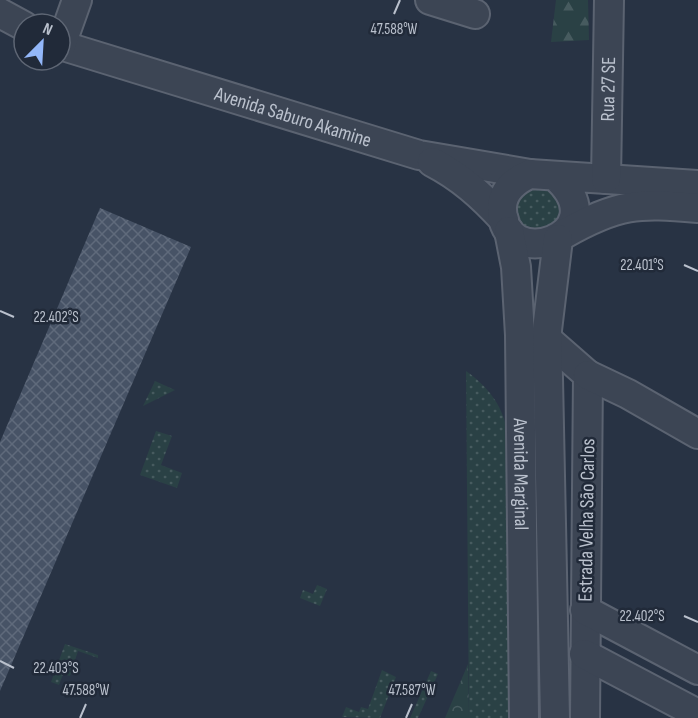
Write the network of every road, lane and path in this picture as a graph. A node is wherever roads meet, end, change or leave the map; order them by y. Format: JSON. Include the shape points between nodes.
{"nodes":[{"id":1,"x":430,"y":0,"type":"edge"},
{"id":2,"x":609,"y":0,"type":"edge"},
{"id":3,"x":475,"y":14,"type":"dead end"},
{"id":4,"x":72,"y":49,"type":"edge"},
{"id":5,"x":419,"y":155,"type":"junction"},
{"id":6,"x":543,"y":176,"type":"junction"},
{"id":7,"x":606,"y":179,"type":"junction"},
{"id":8,"x":698,"y":185,"type":"edge"},
{"id":9,"x":698,"y":208,"type":"edge"},
{"id":10,"x":507,"y":226,"type":"junction"},
{"id":11,"x":561,"y":236,"type":"junction"},
{"id":12,"x":548,"y":340,"type":"junction"},
{"id":13,"x":588,"y":375,"type":"junction"},
{"id":14,"x":698,"y":434,"type":"edge"},
{"id":15,"x":585,"y":610,"type":"junction"},
{"id":16,"x":584,"y":654,"type":"junction"},
{"id":17,"x":697,"y":669,"type":"edge"},
{"id":18,"x":698,"y":714,"type":"edge"},
{"id":19,"x":524,"y":718,"type":"edge"},
{"id":20,"x":555,"y":718,"type":"edge"},
{"id":21,"x":585,"y":718,"type":"edge"}],
"edges":[{"from":1,"to":3,"type":"street"},
{"from":2,"to":7,"type":"street","name":"Rua 27 SE"},
{"from":4,"to":5,"type":"street","name":"Avenida Saburo Akamine"},
{"from":5,"to":6,"type":"street","name":"Avenida Saburo Akamine"},
{"from":5,"to":10,"type":"street","via":[[456,174],[482,196]]},
{"from":6,"to":7,"type":"street","name":"Avenida Saburo Akamine"},
{"from":6,"to":10,"type":"street","via":[[516,180],[506,191],[502,206]]},
{"from":6,"to":11,"type":"street","via":[[568,188],[574,203],[573,220]]},
{"from":7,"to":8,"type":"street","name":"Avenida Saburo Akamine"},
{"from":9,"to":11,"type":"street","via":[[648,204],[614,209]]},
{"from":10,"to":11,"type":"street","via":[[524,242],[541,245]]},
{"from":10,"to":19,"type":"street","name":"Avenida Marginal","via":[[516,267],[520,335]]},
{"from":11,"to":12,"type":"street","name":"Avenida Marginal"},
{"from":12,"to":13,"type":"street"},
{"from":12,"to":20,"type":"street","name":"Avenida Marginal"},
{"from":13,"to":14,"type":"street"},
{"from":13,"to":15,"type":"street","name":"Estrada Velha São Carlos"},
{"from":15,"to":16,"type":"street","name":"Estrada Velha São Carlos"},
{"from":15,"to":17,"type":"street"},
{"from":16,"to":18,"type":"street"},
{"from":16,"to":21,"type":"street","name":"Estrada Velha São Carlos"}]}
